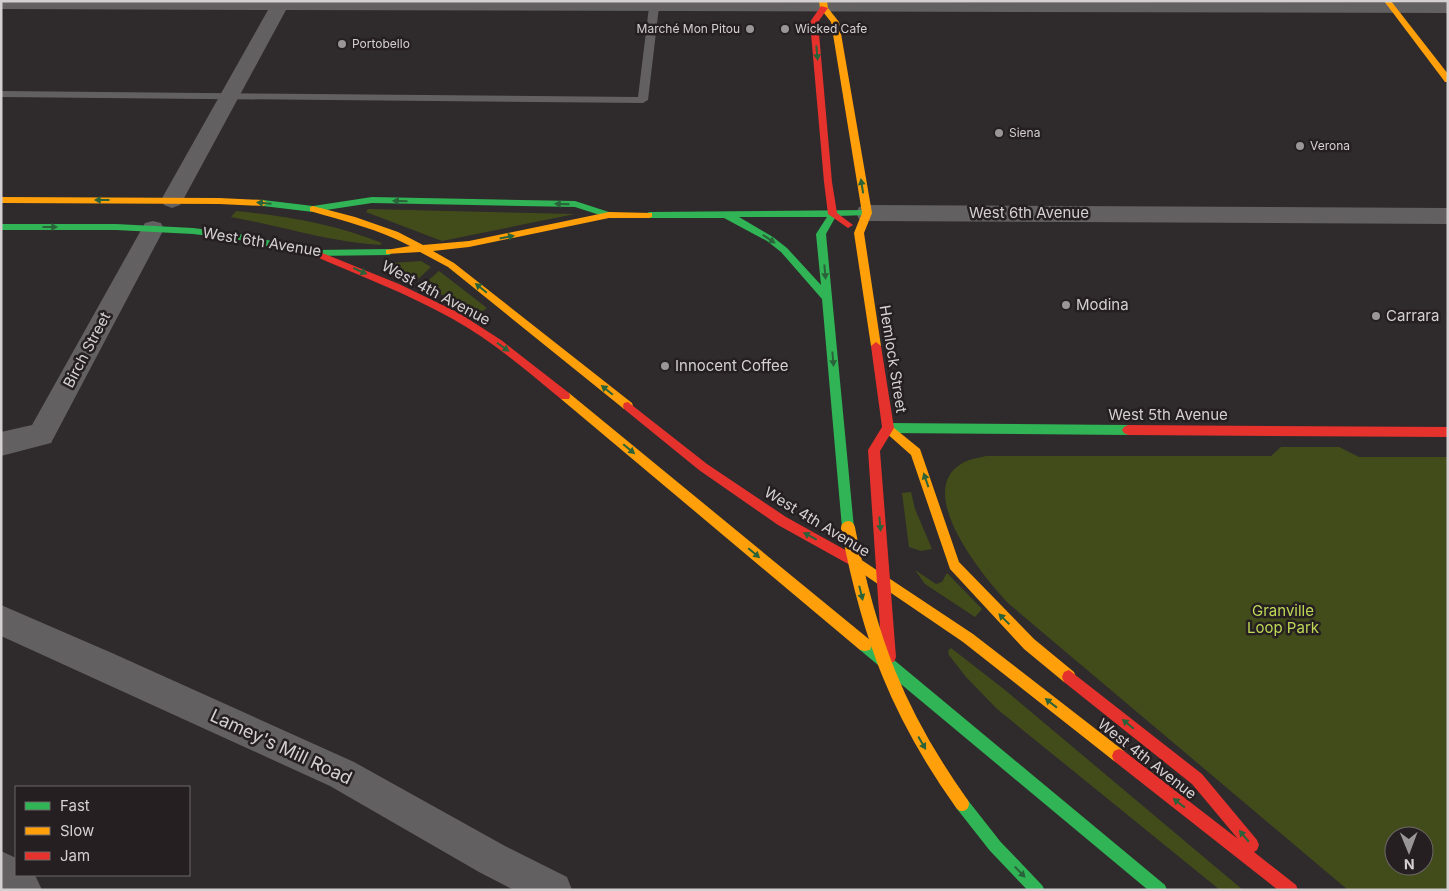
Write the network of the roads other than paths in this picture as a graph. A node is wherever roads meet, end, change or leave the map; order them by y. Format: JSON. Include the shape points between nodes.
{"nodes":[{"id":1,"x":281,"y":3,"type":"edge"},
{"id":2,"x":1,"y":4,"type":"edge"},
{"id":3,"x":823,"y":4,"type":"edge"},
{"id":4,"x":1226,"y":4,"type":"edge"},
{"id":5,"x":1389,"y":5,"type":"edge"},
{"id":6,"x":654,"y":7,"type":"junction"},
{"id":7,"x":1448,"y":8,"type":"edge"},
{"id":8,"x":1448,"y":80,"type":"edge"},
{"id":9,"x":1,"y":94,"type":"edge"},
{"id":10,"x":231,"y":95,"type":"junction"},
{"id":11,"x":1,"y":200,"type":"edge"},
{"id":12,"x":172,"y":200,"type":"junction"},
{"id":13,"x":312,"y":209,"type":"junction"},
{"id":14,"x":833,"y":214,"type":"junction"},
{"id":15,"x":609,"y":215,"type":"junction"},
{"id":16,"x":727,"y":215,"type":"junction"},
{"id":17,"x":1448,"y":216,"type":"edge"},
{"id":18,"x":863,"y":223,"type":"junction"},
{"id":19,"x":1,"y":227,"type":"edge"},
{"id":20,"x":153,"y":228,"type":"junction"},
{"id":21,"x":425,"y":250,"type":"junction"},
{"id":22,"x":314,"y":253,"type":"junction"},
{"id":23,"x":827,"y":298,"type":"junction"},
{"id":24,"x":888,"y":428,"type":"junction"},
{"id":25,"x":1448,"y":432,"type":"edge"},
{"id":26,"x":1,"y":444,"type":"edge"},
{"id":27,"x":884,"y":580,"type":"junction"},
{"id":28,"x":1,"y":620,"type":"edge"},
{"id":29,"x":890,"y":665,"type":"junction"},
{"id":30,"x":1,"y":869,"type":"edge"},
{"id":31,"x":1289,"y":888,"type":"edge"},
{"id":32,"x":24,"y":890,"type":"edge"},
{"id":33,"x":554,"y":890,"type":"edge"},
{"id":34,"x":1037,"y":890,"type":"edge"},
{"id":35,"x":1160,"y":890,"type":"edge"}],
"edges":[{"from":1,"to":2,"type":"street"},
{"from":1,"to":6,"type":"street"},
{"from":1,"to":10,"type":"street"},
{"from":3,"to":4,"type":"street"},
{"from":3,"to":6,"type":"street"},
{"from":3,"to":14,"type":"main road","one_way":true,"via":[[814,22]]},
{"from":18,"to":3,"type":"main road","name":"Hemlock Street","one_way":true,"via":[[835,22]]},
{"from":4,"to":5,"type":"street"},
{"from":5,"to":7,"type":"street"},
{"from":5,"to":8,"type":"main road"},
{"from":6,"to":10,"type":"lane","via":[[643,100]]},
{"from":9,"to":10,"type":"lane"},
{"from":10,"to":12,"type":"street"},
{"from":12,"to":11,"type":"main road","name":"West 6th Avenue","one_way":true},
{"from":13,"to":12,"type":"main road","name":"West 6th Avenue","one_way":true,"via":[[263,203]]},
{"from":15,"to":13,"type":"main road","name":"West 6th Avenue","one_way":true,"via":[[576,204],[372,200]]},
{"from":13,"to":21,"type":"main road","name":"West 4th Avenue","via":[[394,234]]},
{"from":14,"to":16,"type":"main road","name":"West 6th Avenue"},
{"from":14,"to":18,"type":"main road","name":"West 6th Avenue"},
{"from":14,"to":18,"type":"main road"},
{"from":14,"to":23,"type":"main road","one_way":true,"via":[[821,234]]},
{"from":15,"to":16,"type":"main road","name":"West 6th Avenue"},
{"from":21,"to":15,"type":"main road","name":"West 6th Avenue","one_way":true},
{"from":16,"to":23,"type":"main road","one_way":true,"via":[[777,244]]},
{"from":17,"to":18,"type":"street","name":"West 6th Avenue"},
{"from":18,"to":24,"type":"main road","name":"Hemlock Street"},
{"from":19,"to":20,"type":"main road","name":"West 6th Avenue","one_way":true},
{"from":20,"to":22,"type":"main road","name":"West 6th Avenue","via":[[234,236]]},
{"from":20,"to":26,"type":"street","name":"Birch Street","via":[[41,435]]},
{"from":21,"to":22,"type":"main road","name":"West 6th Avenue"},
{"from":27,"to":21,"type":"main road","name":"West 4th Avenue","one_way":true,"via":[[782,521],[703,468],[466,276]]},
{"from":22,"to":29,"type":"main road","name":"West 4th Avenue","one_way":true,"via":[[407,292],[473,326],[521,360]]},
{"from":23,"to":34,"type":"main road","one_way":true,"bridge":true,"via":[[848,528],[865,608],[882,665],[906,717],[942,778],[991,841]]},
{"from":24,"to":25,"type":"main road","name":"West 5th Avenue"},
{"from":24,"to":27,"type":"main road","name":"Hemlock Street","one_way":true,"via":[[874,450]]},
{"from":31,"to":24,"type":"main road","one_way":true,"via":[[1197,779],[1029,644],[973,587],[954,565],[916,452]]},
{"from":27,"to":29,"type":"main road","name":"Hemlock Street"},
{"from":31,"to":27,"type":"main road","name":"West 4th Avenue","one_way":true,"via":[[968,638]]},
{"from":28,"to":33,"type":"street","name":"Lamey's Mill Road","via":[[342,774],[492,859]]},
{"from":29,"to":35,"type":"main road","name":"West 4th Avenue"},
{"from":30,"to":32,"type":"street"}]}
